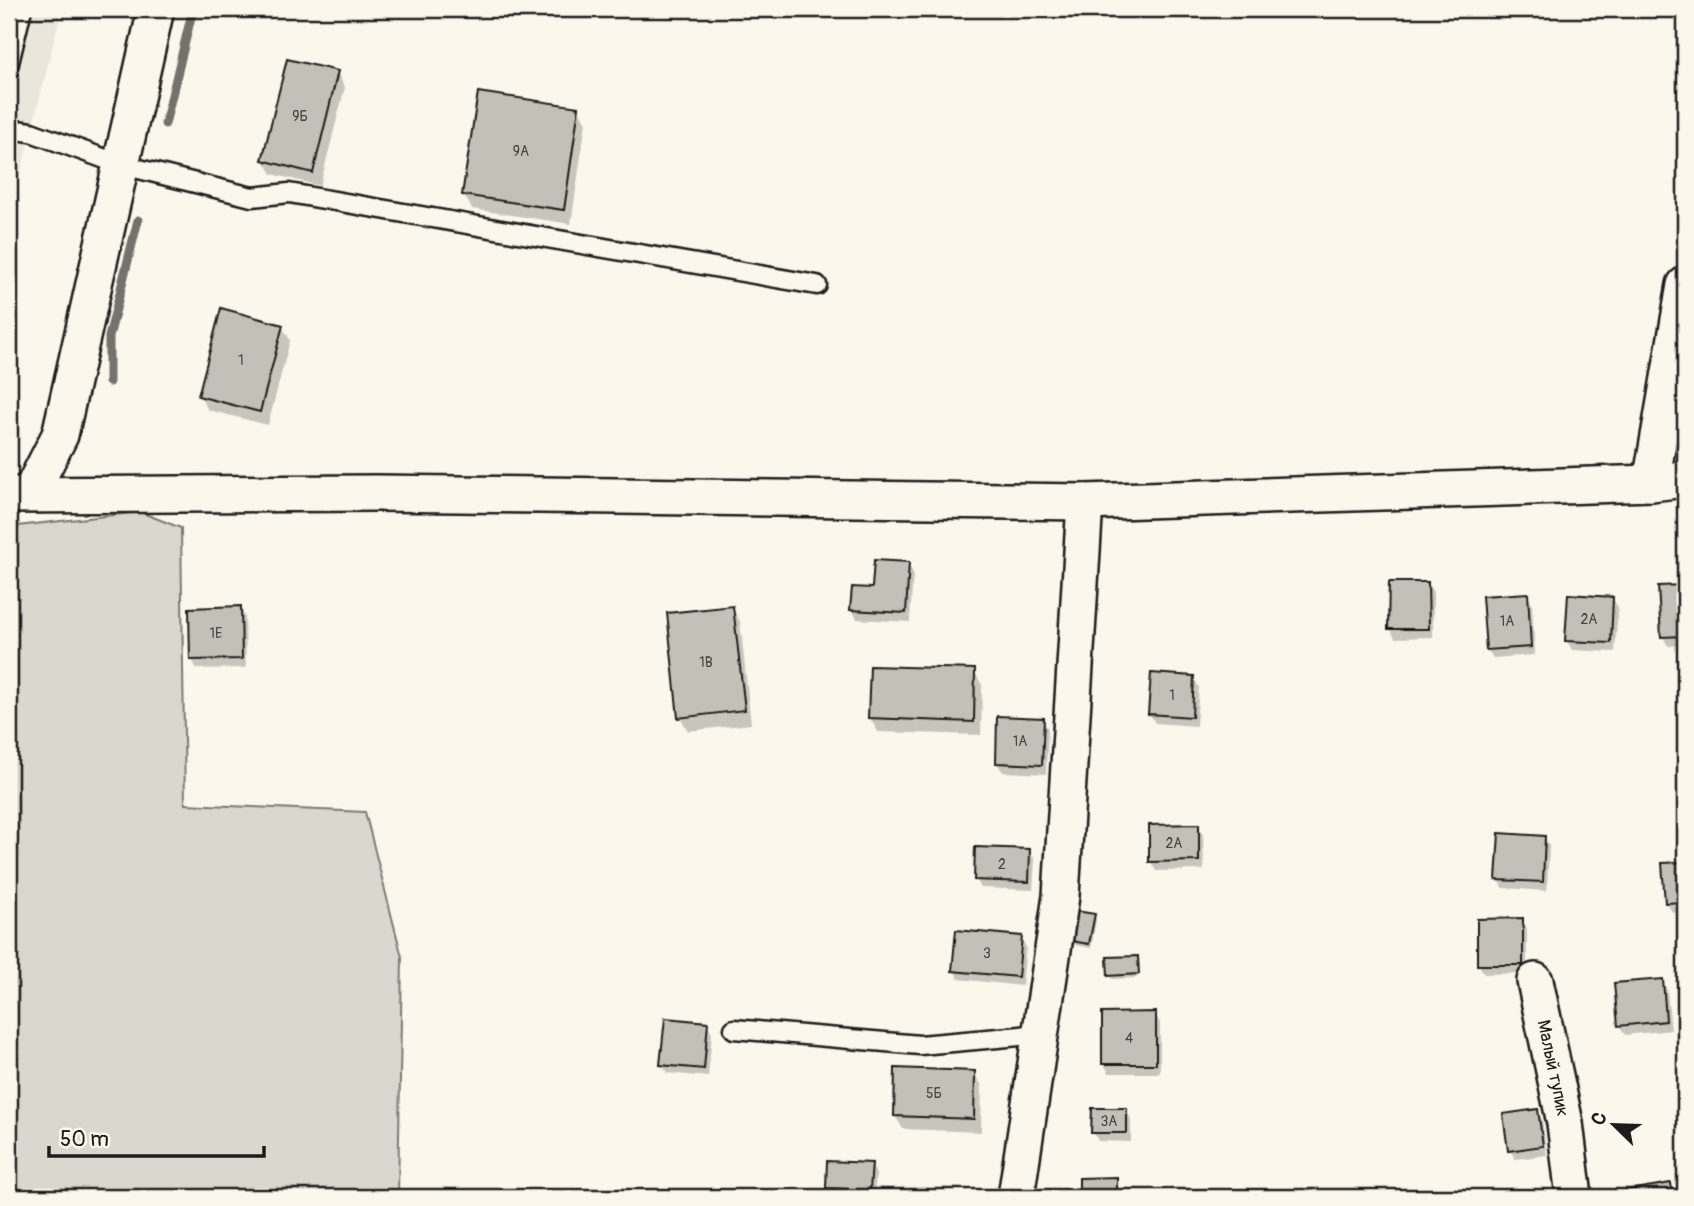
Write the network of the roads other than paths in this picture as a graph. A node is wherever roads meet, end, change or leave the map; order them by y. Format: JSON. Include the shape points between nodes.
{"nodes":[{"id":1,"x":22,"y":9,"type":"edge"},
{"id":2,"x":156,"y":9,"type":"edge"},
{"id":3,"x":9,"y":64,"type":"edge"},
{"id":4,"x":9,"y":129,"type":"edge"},
{"id":5,"x":119,"y":164,"type":"junction"},
{"id":6,"x":817,"y":285,"type":"dead end"},
{"id":7,"x":1685,"y":285,"type":"edge"},
{"id":8,"x":1685,"y":479,"type":"edge"},
{"id":9,"x":1651,"y":483,"type":"junction"},
{"id":10,"x":19,"y":494,"type":"edge"},
{"id":11,"x":1084,"y":502,"type":"junction"},
{"id":12,"x":1535,"y":981,"type":"dead end"},
{"id":13,"x":734,"y":1029,"type":"dead end"},
{"id":14,"x":1042,"y":1034,"type":"junction"},
{"id":15,"x":1016,"y":1197,"type":"edge"},
{"id":16,"x":1574,"y":1197,"type":"edge"}],
"edges":[{"from":1,"to":3,"type":"lane"},
{"from":2,"to":5,"type":"street"},
{"from":4,"to":5,"type":"lane","via":[[31,132]]},
{"from":5,"to":6,"type":"lane","via":[[252,197],[289,193]]},
{"from":5,"to":10,"type":"street","via":[[60,435]]},
{"from":7,"to":9,"type":"street"},
{"from":8,"to":9,"type":"street"},
{"from":9,"to":11,"type":"street"},
{"from":10,"to":11,"type":"street","via":[[376,493]]},
{"from":11,"to":14,"type":"street","via":[[1061,896]]},
{"from":12,"to":16,"type":"street","name":"Малый тупик","via":[[1565,1123]]},
{"from":13,"to":14,"type":"lane","via":[[920,1045]]},
{"from":14,"to":15,"type":"street"}]}
